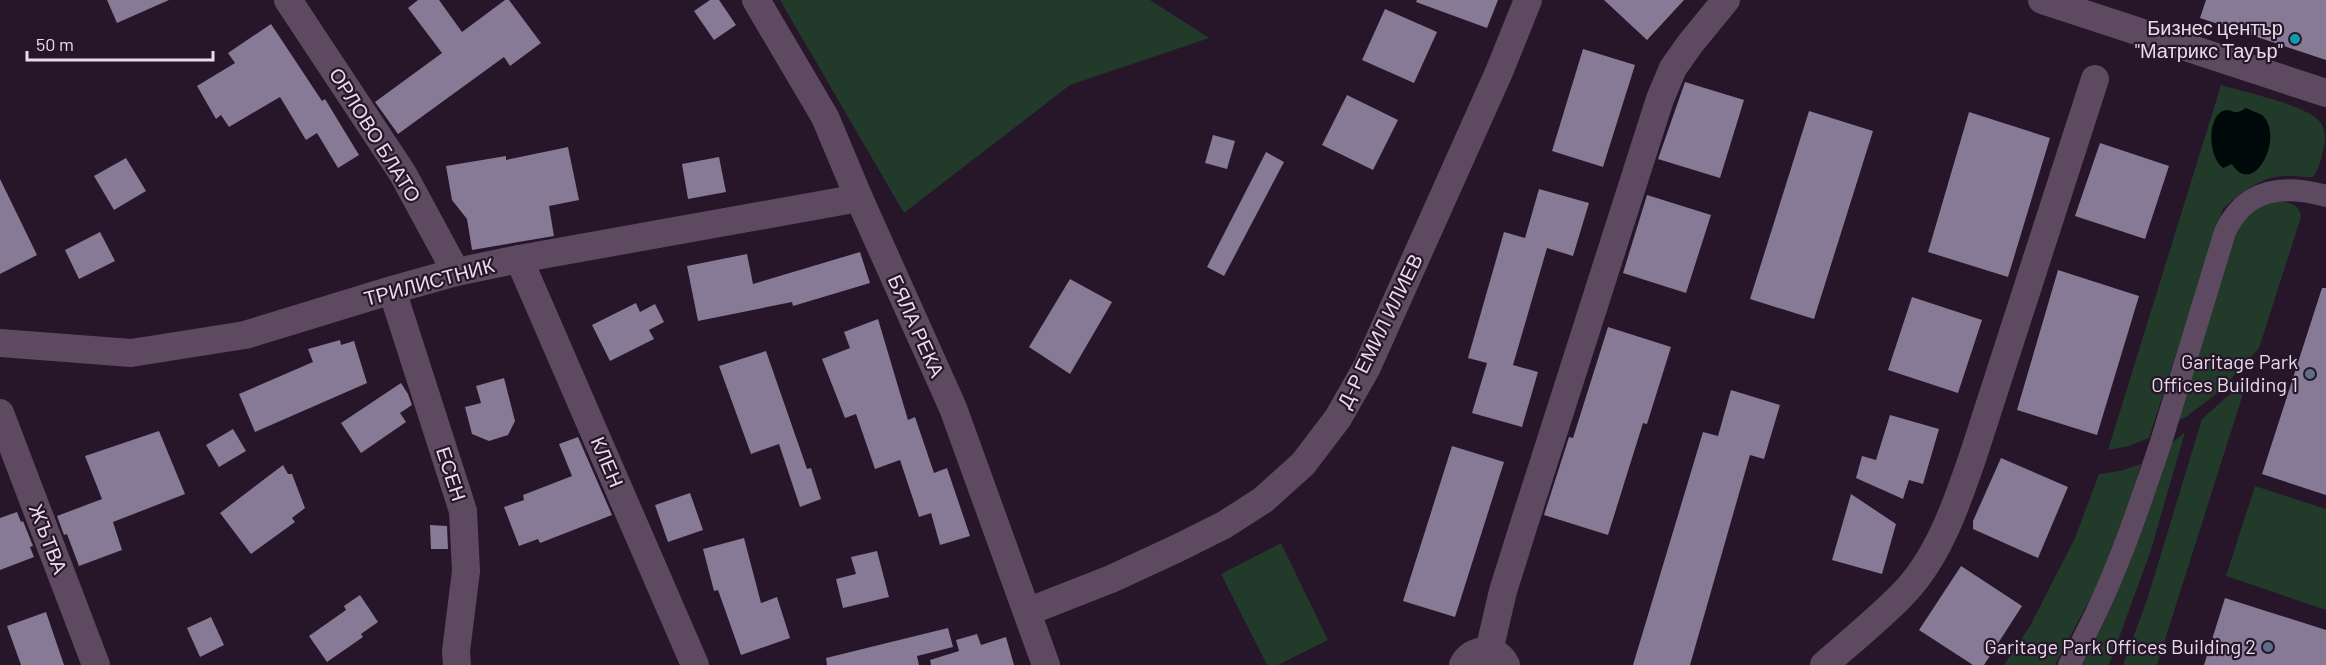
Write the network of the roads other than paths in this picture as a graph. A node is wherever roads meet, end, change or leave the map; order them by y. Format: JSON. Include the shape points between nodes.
{"nodes":[{"id":1,"x":288,"y":0,"type":"edge"},
{"id":2,"x":756,"y":0,"type":"edge"},
{"id":3,"x":1528,"y":0,"type":"edge"},
{"id":4,"x":1726,"y":0,"type":"edge"},
{"id":5,"x":2042,"y":0,"type":"edge"},
{"id":6,"x":2095,"y":79,"type":"dead end"},
{"id":7,"x":2326,"y":93,"type":"edge"},
{"id":8,"x":2326,"y":196,"type":"edge"},
{"id":9,"x":859,"y":198,"type":"junction"},
{"id":10,"x":519,"y":259,"type":"junction"},
{"id":11,"x":456,"y":272,"type":"junction"},
{"id":12,"x":392,"y":290,"type":"junction"},
{"id":13,"x":0,"y":343,"type":"edge"},
{"id":14,"x":0,"y":413,"type":"edge"},
{"id":15,"x":1027,"y":612,"type":"junction"},
{"id":16,"x":1498,"y":658,"type":"edge"},
{"id":17,"x":96,"y":665,"type":"edge"},
{"id":18,"x":457,"y":665,"type":"edge"},
{"id":19,"x":695,"y":665,"type":"edge"},
{"id":20,"x":1046,"y":665,"type":"edge"},
{"id":21,"x":1463,"y":665,"type":"edge"},
{"id":22,"x":1824,"y":665,"type":"edge"},
{"id":23,"x":2069,"y":665,"type":"edge"}],
"edges":[{"from":1,"to":11,"type":"street","name":"ОРЛОВО БЛАТО","via":[[403,174]]},
{"from":2,"to":9,"type":"street","name":"БЯЛА РЕКА","via":[[825,117]]},
{"from":3,"to":15,"type":"street","name":"Д-Р ЕМИЛ ИЛИЕВ","via":[[1367,367],[1338,418],[1303,464],[1263,500],[1224,525],[1111,579]]},
{"from":4,"to":16,"type":"street","via":[[1673,68],[1660,99],[1503,591]]},
{"from":5,"to":7,"type":"street"},
{"from":6,"to":22,"type":"street","via":[[1968,470],[1947,522],[1918,576],[1901,597]]},
{"from":8,"to":23,"type":"street","via":[[2298,189],[2270,192],[2241,206],[2231,219],[2129,538]]},
{"from":9,"to":10,"type":"street","name":"ТРИЛИСТНИК"},
{"from":9,"to":15,"type":"street","name":"БЯЛА РЕКА","via":[[953,408]]},
{"from":10,"to":11,"type":"street","name":"ТРИЛИСТНИК"},
{"from":10,"to":19,"type":"street","name":"КЛЕН"},
{"from":11,"to":12,"type":"street","name":"ТРИЛИСТНИК"},
{"from":12,"to":13,"type":"street","name":"ТРИЛИСТНИК","via":[[245,335],[131,353]]},
{"from":12,"to":18,"type":"street","name":"ЕСЕН","via":[[462,511],[466,571]]},
{"from":14,"to":17,"type":"street","name":"ЖЪТВА"},
{"from":15,"to":20,"type":"street","name":"БЯЛА РЕКА"},
{"from":16,"to":21,"type":"street","via":[[1479,651]]}]}
